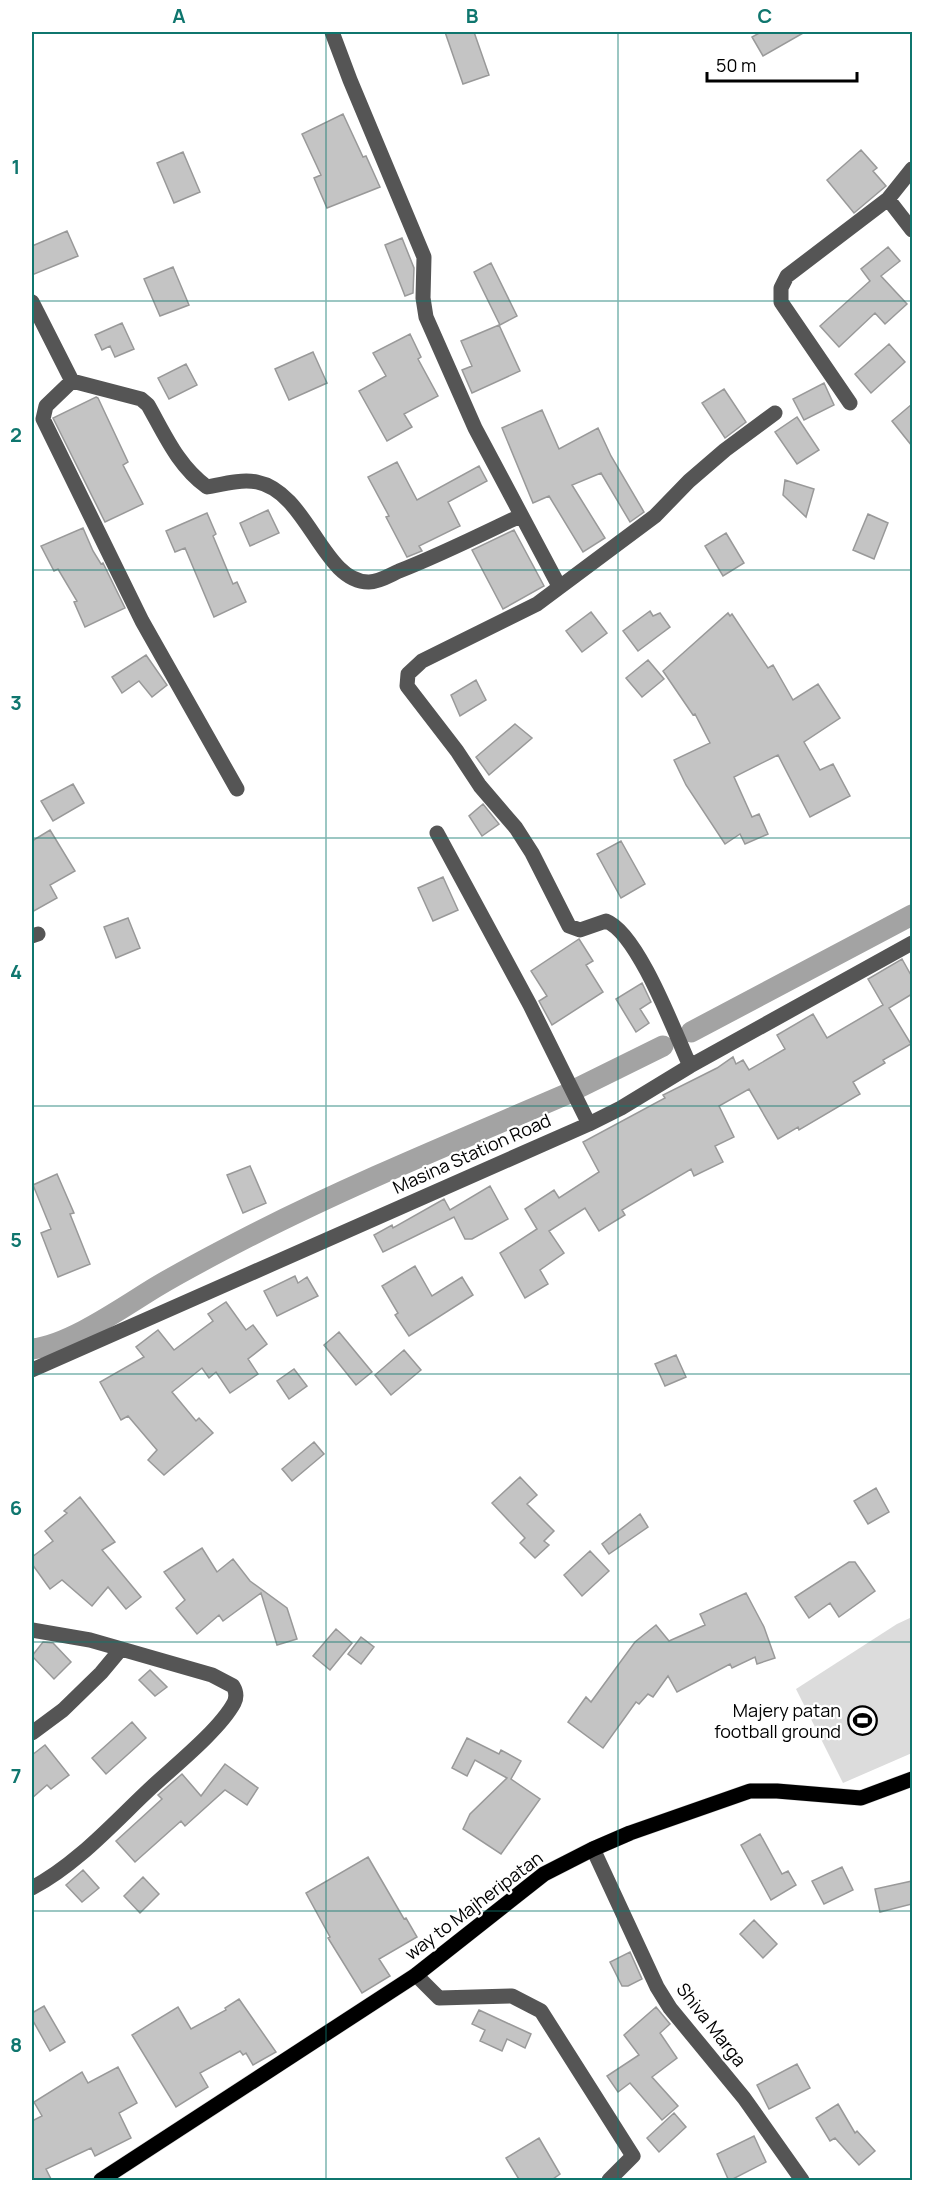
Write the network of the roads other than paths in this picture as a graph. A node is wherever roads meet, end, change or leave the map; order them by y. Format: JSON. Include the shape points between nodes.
{"nodes":[{"id":1,"x":333,"y":32,"type":"edge"},
{"id":2,"x":912,"y":169,"type":"edge"},
{"id":3,"x":888,"y":199,"type":"junction"},
{"id":4,"x":912,"y":230,"type":"edge"},
{"id":5,"x":32,"y":302,"type":"edge"},
{"id":6,"x":72,"y":381,"type":"junction"},
{"id":7,"x":850,"y":403,"type":"dead end"},
{"id":8,"x":775,"y":413,"type":"dead end"},
{"id":9,"x":520,"y":516,"type":"junction"},
{"id":10,"x":559,"y":586,"type":"junction"},
{"id":11,"x":237,"y":789,"type":"dead end"},
{"id":12,"x":436,"y":833,"type":"dead end"},
{"id":13,"x":912,"y":943,"type":"edge"},
{"id":14,"x":690,"y":1066,"type":"junction"},
{"id":15,"x":589,"y":1124,"type":"junction"},
{"id":16,"x":32,"y":1370,"type":"edge"},
{"id":17,"x":32,"y":1630,"type":"edge"},
{"id":18,"x":121,"y":1649,"type":"junction"},
{"id":19,"x":32,"y":1733,"type":"edge"},
{"id":20,"x":912,"y":1779,"type":"edge"},
{"id":21,"x":593,"y":1849,"type":"junction"},
{"id":22,"x":32,"y":1888,"type":"edge"},
{"id":23,"x":416,"y":1976,"type":"junction"},
{"id":24,"x":101,"y":2181,"type":"edge"},
{"id":25,"x":609,"y":2181,"type":"edge"},
{"id":26,"x":802,"y":2181,"type":"edge"}],
"edges":[{"from":1,"to":9,"type":"street","via":[[424,257],[426,318]]},
{"from":2,"to":3,"type":"street"},
{"from":3,"to":4,"type":"street"},
{"from":3,"to":7,"type":"street","via":[[787,276],[781,288],[781,302]]},
{"from":5,"to":6,"type":"street"},
{"from":6,"to":9,"type":"street","via":[[141,399],[192,476],[207,487],[240,482],[270,486],[293,504],[343,573],[357,581],[371,582],[418,564]]},
{"from":6,"to":11,"type":"street","via":[[46,406],[43,419],[142,621]]},
{"from":8,"to":10,"type":"street","via":[[707,465],[655,516]]},
{"from":9,"to":10,"type":"street"},
{"from":10,"to":14,"type":"street","via":[[537,604],[422,661],[408,674],[407,686],[516,828],[569,926],[580,930],[610,922],[634,949]]},
{"from":12,"to":15,"type":"street","via":[[531,1005]]},
{"from":13,"to":14,"type":"street","name":"Masina Station Road"},
{"from":14,"to":15,"type":"street","name":"Masina Station Road"},
{"from":15,"to":16,"type":"street","name":"Masina Station Road"},
{"from":17,"to":18,"type":"street"},
{"from":18,"to":19,"type":"street","via":[[63,1710]]},
{"from":18,"to":22,"type":"street","via":[[225,1680],[233,1686],[236,1701],[105,1832],[54,1876]]},
{"from":20,"to":21,"type":"main road","name":"way to Majheripatan","via":[[861,1798],[750,1791]]},
{"from":21,"to":23,"type":"main road","name":"way to Majheripatan","via":[[544,1874]]},
{"from":21,"to":26,"type":"street","name":"Shiva Marga","via":[[670,2008],[744,2098]]},
{"from":23,"to":24,"type":"main road","name":"way to Majheripatan"},
{"from":23,"to":25,"type":"street","via":[[439,1998],[513,1996],[541,2011],[633,2156]]}]}
